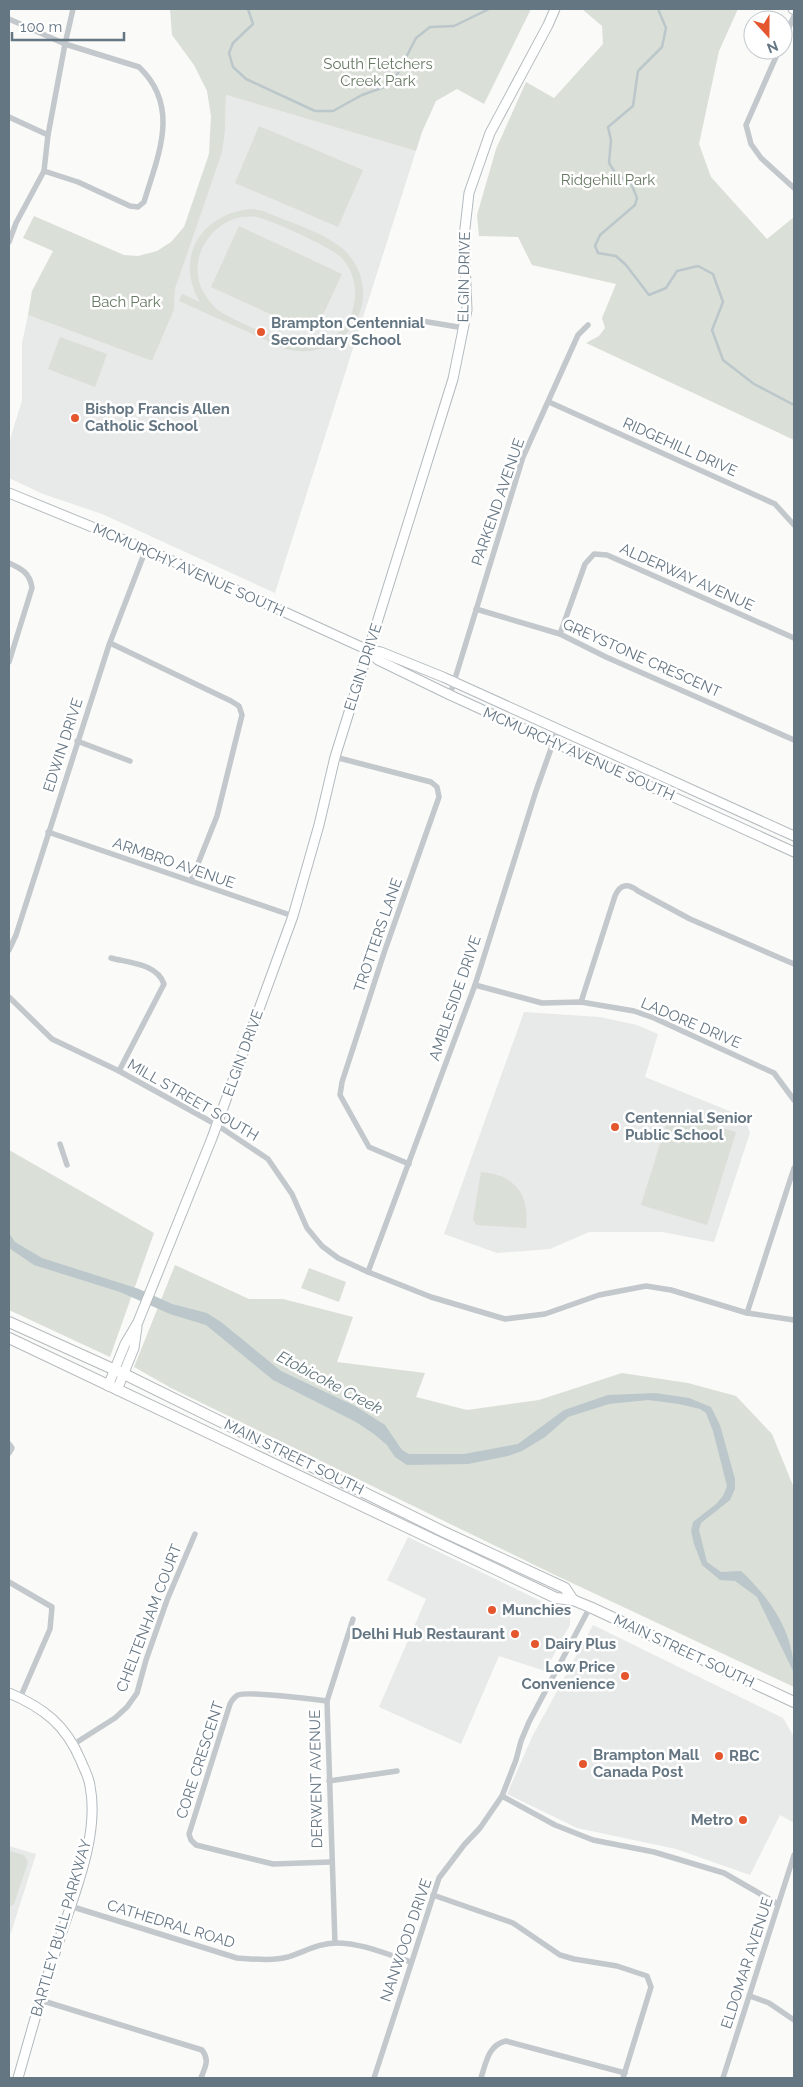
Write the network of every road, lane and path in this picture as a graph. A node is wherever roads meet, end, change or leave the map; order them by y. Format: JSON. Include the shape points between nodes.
{"nodes":[{"id":1,"x":73,"y":9,"type":"edge"},
{"id":2,"x":555,"y":9,"type":"edge"},
{"id":3,"x":9,"y":20,"type":"edge"},
{"id":4,"x":65,"y":44,"type":"junction"},
{"id":5,"x":775,"y":60,"type":"edge"},
{"id":6,"x":9,"y":117,"type":"edge"},
{"id":7,"x":48,"y":135,"type":"junction"},
{"id":8,"x":44,"y":171,"type":"junction"},
{"id":9,"x":794,"y":188,"type":"edge"},
{"id":10,"x":9,"y":220,"type":"edge"},
{"id":11,"x":16,"y":223,"type":"junction"},
{"id":12,"x":9,"y":242,"type":"edge"},
{"id":13,"x":422,"y":321,"type":"dead end"},
{"id":14,"x":588,"y":325,"type":"dead end"},
{"id":15,"x":464,"y":328,"type":"junction"},
{"id":16,"x":549,"y":402,"type":"junction"},
{"id":17,"x":9,"y":493,"type":"edge"},
{"id":18,"x":794,"y":525,"type":"edge"},
{"id":19,"x":146,"y":549,"type":"junction"},
{"id":20,"x":9,"y":563,"type":"edge"},
{"id":21,"x":476,"y":609,"type":"junction"},
{"id":22,"x":560,"y":634,"type":"junction"},
{"id":23,"x":794,"y":638,"type":"edge"},
{"id":24,"x":110,"y":643,"type":"junction"},
{"id":25,"x":368,"y":650,"type":"junction"},
{"id":26,"x":9,"y":662,"type":"edge"},
{"id":27,"x":454,"y":682,"type":"junction"},
{"id":28,"x":450,"y":695,"type":"junction"},
{"id":29,"x":558,"y":729,"type":"junction"},
{"id":30,"x":794,"y":740,"type":"edge"},
{"id":31,"x":77,"y":741,"type":"junction"},
{"id":32,"x":552,"y":742,"type":"junction"},
{"id":33,"x":334,"y":757,"type":"junction"},
{"id":34,"x":130,"y":761,"type":"dead end"},
{"id":35,"x":48,"y":832,"type":"junction"},
{"id":36,"x":794,"y":836,"type":"edge"},
{"id":37,"x":794,"y":852,"type":"edge"},
{"id":38,"x":191,"y":881,"type":"junction"},
{"id":39,"x":293,"y":916,"type":"junction"},
{"id":40,"x":9,"y":950,"type":"edge"},
{"id":41,"x":111,"y":958,"type":"dead end"},
{"id":42,"x":794,"y":964,"type":"edge"},
{"id":43,"x":475,"y":985,"type":"junction"},
{"id":44,"x":9,"y":997,"type":"edge"},
{"id":45,"x":581,"y":1002,"type":"junction"},
{"id":46,"x":119,"y":1071,"type":"junction"},
{"id":47,"x":794,"y":1100,"type":"edge"},
{"id":48,"x":217,"y":1125,"type":"junction"},
{"id":49,"x":60,"y":1144,"type":"dead end"},
{"id":50,"x":409,"y":1164,"type":"junction"},
{"id":51,"x":68,"y":1165,"type":"dead end"},
{"id":52,"x":794,"y":1168,"type":"edge"},
{"id":53,"x":368,"y":1272,"type":"junction"},
{"id":54,"x":747,"y":1313,"type":"junction"},
{"id":55,"x":794,"y":1320,"type":"edge"},
{"id":56,"x":9,"y":1322,"type":"edge"},
{"id":57,"x":9,"y":1338,"type":"edge"},
{"id":58,"x":119,"y":1372,"type":"junction"},
{"id":59,"x":113,"y":1388,"type":"junction"},
{"id":60,"x":9,"y":1444,"type":"edge"},
{"id":61,"x":9,"y":1452,"type":"edge"},
{"id":62,"x":195,"y":1534,"type":"dead end"},
{"id":63,"x":9,"y":1582,"type":"edge"},
{"id":64,"x":573,"y":1600,"type":"junction"},
{"id":65,"x":590,"y":1607,"type":"junction"},
{"id":66,"x":353,"y":1619,"type":"dead end"},
{"id":67,"x":9,"y":1694,"type":"edge"},
{"id":68,"x":20,"y":1698,"type":"junction"},
{"id":69,"x":327,"y":1701,"type":"junction"},
{"id":70,"x":794,"y":1702,"type":"edge"},
{"id":71,"x":74,"y":1744,"type":"junction"},
{"id":72,"x":397,"y":1771,"type":"dead end"},
{"id":73,"x":329,"y":1781,"type":"junction"},
{"id":74,"x":502,"y":1796,"type":"junction"},
{"id":75,"x":794,"y":1855,"type":"edge"},
{"id":76,"x":331,"y":1862,"type":"junction"},
{"id":77,"x":433,"y":1895,"type":"junction"},
{"id":78,"x":778,"y":1904,"type":"junction"},
{"id":79,"x":70,"y":1906,"type":"junction"},
{"id":80,"x":334,"y":1943,"type":"junction"},
{"id":81,"x":411,"y":1962,"type":"junction"},
{"id":82,"x":750,"y":1996,"type":"junction"},
{"id":83,"x":40,"y":2000,"type":"junction"},
{"id":84,"x":794,"y":2020,"type":"edge"},
{"id":85,"x":624,"y":2076,"type":"edge"},
{"id":86,"x":18,"y":2078,"type":"edge"},
{"id":87,"x":201,"y":2078,"type":"edge"},
{"id":88,"x":374,"y":2078,"type":"edge"},
{"id":89,"x":481,"y":2078,"type":"edge"},
{"id":90,"x":723,"y":2078,"type":"edge"}],
"edges":[{"from":1,"to":4,"type":"street"},
{"from":2,"to":15,"type":"street","name":"ELGIN DRIVE","via":[[490,133],[469,193],[464,237],[467,310]]},
{"from":3,"to":4,"type":"street"},
{"from":4,"to":7,"type":"street"},
{"from":4,"to":8,"type":"street","via":[[139,67],[153,84],[161,103],[164,137],[144,202],[138,206],[130,206],[78,182]]},
{"from":5,"to":9,"type":"street","via":[[746,125],[751,144],[760,158]]},
{"from":6,"to":7,"type":"street"},
{"from":7,"to":8,"type":"street"},
{"from":8,"to":11,"type":"street"},
{"from":10,"to":11,"type":"street"},
{"from":11,"to":12,"type":"street"},
{"from":13,"to":15,"type":"street"},
{"from":14,"to":16,"type":"street","name":"PARKEND AVENUE","via":[[578,335]]},
{"from":15,"to":25,"type":"street","name":"ELGIN DRIVE","via":[[453,378]]},
{"from":16,"to":18,"type":"street","name":"RIDGEHILL DRIVE","via":[[775,504]]},
{"from":16,"to":21,"type":"street","name":"PARKEND AVENUE","via":[[523,457]]},
{"from":17,"to":19,"type":"street","name":"MCMURCHY AVENUE SOUTH"},
{"from":19,"to":24,"type":"street","name":"EDWIN DRIVE"},
{"from":19,"to":25,"type":"street","name":"MCMURCHY AVENUE SOUTH"},
{"from":20,"to":26,"type":"street","via":[[24,570],[31,579],[32,588]]},
{"from":21,"to":22,"type":"street","name":"GREYSTONE CRESCENT"},
{"from":21,"to":27,"type":"street","name":"PARKEND AVENUE"},
{"from":22,"to":23,"type":"street","name":"ALDERWAY AVENUE","via":[[585,564],[594,554],[607,555]]},
{"from":22,"to":30,"type":"street","name":"GREYSTONE CRESCENT"},
{"from":24,"to":31,"type":"street","name":"EDWIN DRIVE"},
{"from":24,"to":38,"type":"street","via":[[239,706],[242,715],[217,816]]},
{"from":25,"to":27,"type":"street","name":"MCMURCHY AVENUE SOUTH","via":[[381,652]]},
{"from":25,"to":28,"type":"street","name":"MCMURCHY AVENUE SOUTH","via":[[378,660]]},
{"from":25,"to":33,"type":"street","name":"ELGIN DRIVE"},
{"from":27,"to":28,"type":"street","name":"PARKEND AVENUE"},
{"from":27,"to":29,"type":"street","name":"MCMURCHY AVENUE SOUTH"},
{"from":28,"to":32,"type":"street","name":"MCMURCHY AVENUE SOUTH"},
{"from":29,"to":32,"type":"street","name":"AMBLESIDE DRIVE"},
{"from":29,"to":36,"type":"street","name":"MCMURCHY AVENUE SOUTH"},
{"from":31,"to":34,"type":"street"},
{"from":31,"to":35,"type":"street","name":"EDWIN DRIVE"},
{"from":32,"to":37,"type":"street","name":"MCMURCHY AVENUE SOUTH"},
{"from":32,"to":43,"type":"street","name":"AMBLESIDE DRIVE"},
{"from":33,"to":39,"type":"street","name":"ELGIN DRIVE"},
{"from":33,"to":50,"type":"street","name":"TROTTERS LANE","via":[[431,782],[438,787],[439,797],[385,950],[340,1095],[369,1147]]},
{"from":35,"to":38,"type":"street","name":"ARMBRO AVENUE"},
{"from":35,"to":40,"type":"street","name":"EDWIN DRIVE"},
{"from":38,"to":39,"type":"street","name":"ARMBRO AVENUE"},
{"from":39,"to":48,"type":"street","name":"ELGIN DRIVE"},
{"from":41,"to":46,"type":"street","via":[[153,969],[161,975],[164,984]]},
{"from":42,"to":45,"type":"street","via":[[690,919],[632,886],[622,886],[614,896]]},
{"from":43,"to":45,"type":"street","name":"LADORE DRIVE","via":[[542,1003]]},
{"from":43,"to":50,"type":"street","name":"AMBLESIDE DRIVE"},
{"from":44,"to":46,"type":"street","name":"MILL STREET SOUTH","via":[[52,1039]]},
{"from":45,"to":47,"type":"street","name":"LADORE DRIVE","via":[[634,1011],[774,1073]]},
{"from":46,"to":48,"type":"street","name":"MILL STREET SOUTH"},
{"from":48,"to":53,"type":"street","name":"MILL STREET SOUTH","via":[[268,1159],[292,1194],[307,1228],[322,1246],[338,1258]]},
{"from":48,"to":58,"type":"street","name":"ELGIN DRIVE","via":[[138,1322],[134,1348]]},
{"from":49,"to":51,"type":"street"},
{"from":50,"to":53,"type":"street","name":"AMBLESIDE DRIVE"},
{"from":52,"to":54,"type":"street"},
{"from":53,"to":54,"type":"street","name":"MILL STREET SOUTH","via":[[431,1297],[505,1319],[544,1314],[599,1295],[646,1286],[671,1290]]},
{"from":54,"to":55,"type":"street","name":"MILL STREET SOUTH"},
{"from":56,"to":58,"type":"main road","name":"MAIN STREET SOUTH"},
{"from":57,"to":59,"type":"main road","name":"MAIN STREET SOUTH"},
{"from":58,"to":59,"type":"street","name":"ELGIN DRIVE"},
{"from":58,"to":64,"type":"main road","name":"MAIN STREET SOUTH","via":[[565,1588]]},
{"from":59,"to":64,"type":"main road","name":"MAIN STREET SOUTH","via":[[556,1598]]},
{"from":60,"to":61,"type":"street","via":[[12,1448]]},
{"from":62,"to":71,"type":"street","name":"CHELTENHAM COURT","via":[[167,1600],[136,1693],[127,1707]]},
{"from":63,"to":68,"type":"street","via":[[52,1607],[50,1629]]},
{"from":64,"to":65,"type":"main road","name":"MAIN STREET SOUTH"},
{"from":65,"to":70,"type":"main road","name":"MAIN STREET SOUTH"},
{"from":65,"to":74,"type":"street","name":"NANWOOD DRIVE","via":[[528,1722]]},
{"from":66,"to":69,"type":"street","name":"DERWENT AVENUE"},
{"from":67,"to":68,"type":"street","name":"BARTLEY BULL PARKWAY"},
{"from":68,"to":71,"type":"street","name":"BARTLEY BULL PARKWAY","via":[[60,1724]]},
{"from":69,"to":73,"type":"street","name":"DERWENT AVENUE"},
{"from":69,"to":76,"type":"street","name":"CORE CRESCENT","via":[[252,1695],[234,1698],[189,1834],[196,1846],[273,1864]]},
{"from":71,"to":79,"type":"street","name":"BARTLEY BULL PARKWAY","via":[[90,1784],[92,1819],[88,1846]]},
{"from":72,"to":73,"type":"street"},
{"from":73,"to":76,"type":"street","name":"DERWENT AVENUE"},
{"from":74,"to":77,"type":"street","name":"NANWOOD DRIVE","via":[[444,1870]]},
{"from":74,"to":78,"type":"street","via":[[555,1825],[593,1840],[654,1852],[724,1873]]},
{"from":75,"to":78,"type":"street","name":"ELDOMAR AVENUE"},
{"from":76,"to":80,"type":"street","name":"DERWENT AVENUE"},
{"from":77,"to":81,"type":"street","name":"NANWOOD DRIVE"},
{"from":77,"to":85,"type":"street","via":[[512,1923],[560,1955],[617,1966],[647,1976],[651,1987]]},
{"from":78,"to":82,"type":"street","name":"ELDOMAR AVENUE"},
{"from":79,"to":80,"type":"street","name":"CATHEDRAL ROAD","via":[[237,1958],[286,1957]]},
{"from":79,"to":83,"type":"street","name":"BARTLEY BULL PARKWAY"},
{"from":80,"to":81,"type":"street","name":"CATHEDRAL ROAD","via":[[358,1945]]},
{"from":81,"to":88,"type":"street","name":"NANWOOD DRIVE"},
{"from":82,"to":84,"type":"street","via":[[769,2003]]},
{"from":82,"to":90,"type":"street","name":"ELDOMAR AVENUE"},
{"from":83,"to":86,"type":"street","name":"BARTLEY BULL PARKWAY"},
{"from":83,"to":87,"type":"street","via":[[202,2050],[207,2061]]},
{"from":85,"to":89,"type":"street","via":[[506,2041],[489,2052]]}]}
